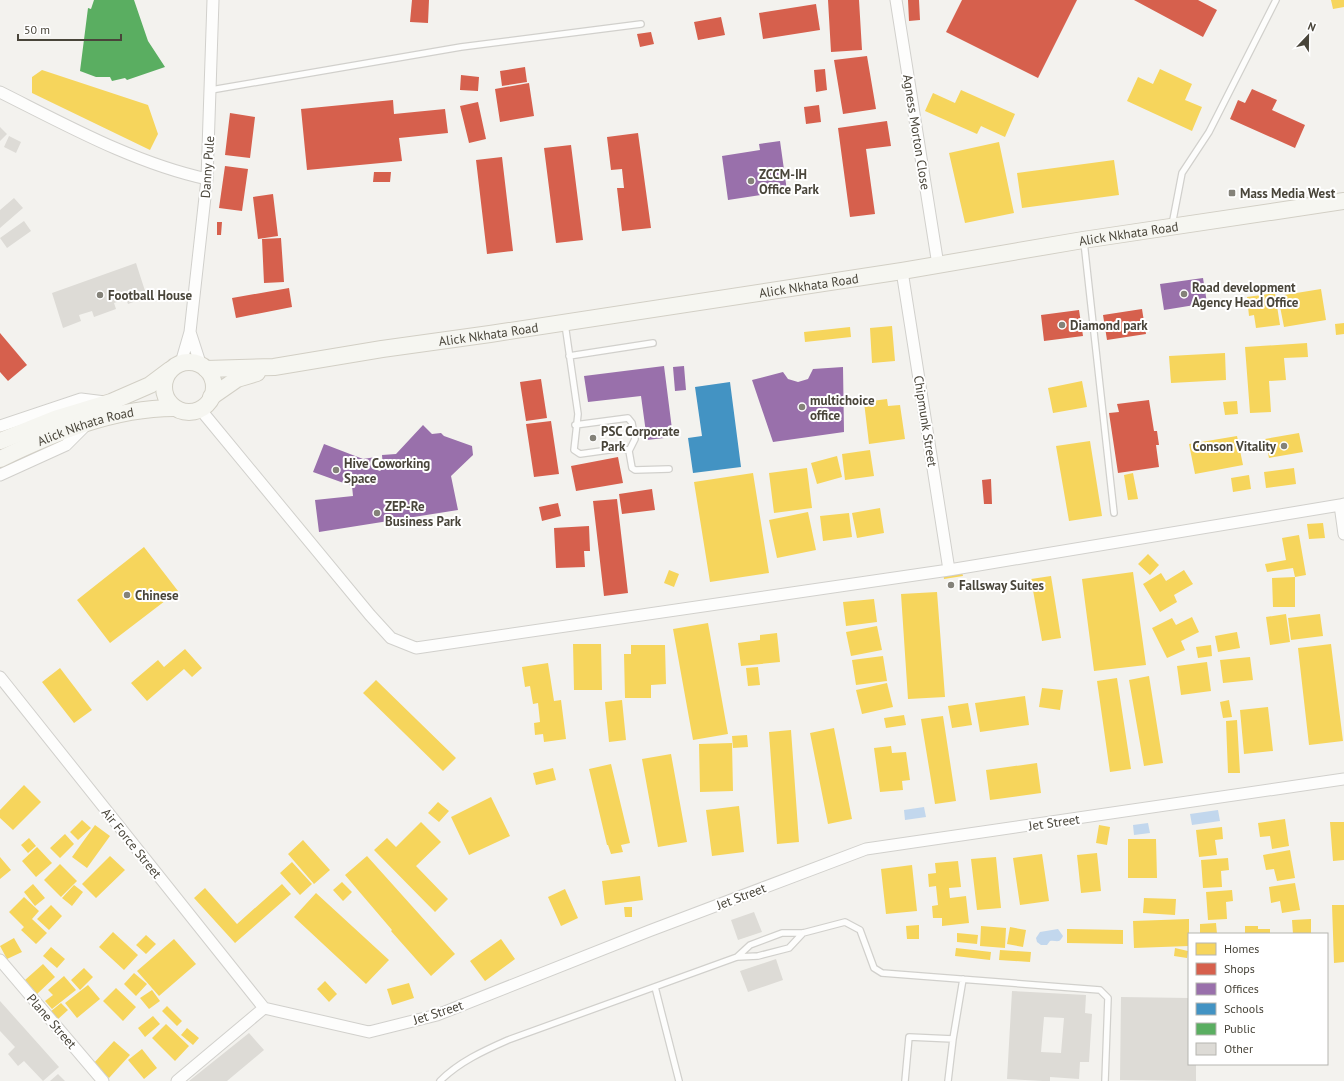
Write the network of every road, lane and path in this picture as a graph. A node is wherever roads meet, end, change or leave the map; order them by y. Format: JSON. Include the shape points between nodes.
{"nodes":[{"id":1,"x":213,"y":0,"type":"edge"},
{"id":2,"x":896,"y":0,"type":"edge"},
{"id":3,"x":1276,"y":0,"type":"edge"},
{"id":4,"x":641,"y":24,"type":"dead end"},
{"id":5,"x":211,"y":90,"type":"junction"},
{"id":6,"x":0,"y":92,"type":"edge"},
{"id":7,"x":207,"y":179,"type":"junction"},
{"id":8,"x":1344,"y":201,"type":"edge"},
{"id":9,"x":1171,"y":227,"type":"junction"},
{"id":10,"x":1083,"y":240,"type":"junction"},
{"id":11,"x":938,"y":265,"type":"junction"},
{"id":12,"x":902,"y":271,"type":"junction"},
{"id":13,"x":564,"y":322,"type":"junction"},
{"id":14,"x":190,"y":332,"type":"junction"},
{"id":15,"x":653,"y":343,"type":"dead end"},
{"id":16,"x":569,"y":356,"type":"junction"},
{"id":17,"x":176,"y":367,"type":"junction"},
{"id":18,"x":204,"y":367,"type":"junction"},
{"id":19,"x":274,"y":367,"type":"junction"},
{"id":20,"x":211,"y":397,"type":"junction"},
{"id":21,"x":111,"y":402,"type":"junction"},
{"id":22,"x":174,"y":408,"type":"junction"},
{"id":23,"x":200,"y":409,"type":"junction"},
{"id":24,"x":88,"y":423,"type":"junction"},
{"id":25,"x":0,"y":426,"type":"edge"},
{"id":26,"x":575,"y":426,"type":"junction"},
{"id":27,"x":0,"y":441,"type":"edge"},
{"id":28,"x":629,"y":451,"type":"junction"},
{"id":29,"x":0,"y":459,"type":"edge"},
{"id":30,"x":669,"y":469,"type":"dead end"},
{"id":31,"x":0,"y":476,"type":"edge"},
{"id":32,"x":1342,"y":505,"type":"edge"},
{"id":33,"x":1114,"y":513,"type":"dead end"},
{"id":34,"x":1344,"y":534,"type":"edge"},
{"id":35,"x":949,"y":570,"type":"junction"},
{"id":36,"x":0,"y":677,"type":"edge"},
{"id":37,"x":1344,"y":779,"type":"edge"},
{"id":38,"x":803,"y":933,"type":"junction"},
{"id":39,"x":737,"y":957,"type":"junction"},
{"id":40,"x":0,"y":960,"type":"edge"},
{"id":41,"x":963,"y":979,"type":"junction"},
{"id":42,"x":655,"y":987,"type":"junction"},
{"id":43,"x":264,"y":1008,"type":"junction"},
{"id":44,"x":952,"y":1039,"type":"junction"},
{"id":45,"x":103,"y":1081,"type":"edge"},
{"id":46,"x":177,"y":1081,"type":"edge"},
{"id":47,"x":440,"y":1081,"type":"edge"},
{"id":48,"x":679,"y":1081,"type":"edge"},
{"id":49,"x":905,"y":1081,"type":"edge"},
{"id":50,"x":948,"y":1081,"type":"edge"},
{"id":51,"x":1105,"y":1081,"type":"edge"}],
"edges":[{"from":1,"to":5,"type":"street","name":"Danny Pule"},
{"from":2,"to":11,"type":"street","name":"Agness Morton Close"},
{"from":3,"to":9,"type":"lane","via":[[1209,132],[1182,173]]},
{"from":4,"to":5,"type":"lane","via":[[461,48]]},
{"from":5,"to":7,"type":"street","name":"Danny Pule"},
{"from":6,"to":7,"type":"street","via":[[125,152],[174,172]]},
{"from":7,"to":14,"type":"street","name":"Danny Pule"},
{"from":8,"to":9,"type":"main road","name":"Alick Nkhata Road"},
{"from":9,"to":10,"type":"main road","name":"Alick Nkhata Road"},
{"from":10,"to":11,"type":"main road","name":"Alick Nkhata Road"},
{"from":10,"to":33,"type":"lane"},
{"from":11,"to":12,"type":"main road","name":"Alick Nkhata Road"},
{"from":12,"to":13,"type":"main road","name":"Alick Nkhata Road"},
{"from":12,"to":35,"type":"street","name":"Chipmunk Street"},
{"from":13,"to":16,"type":"lane"},
{"from":13,"to":19,"type":"main road","name":"Alick Nkhata Road"},
{"from":14,"to":17,"type":"street","name":"Danny Pule"},
{"from":14,"to":18,"type":"street","name":"Danny Pule"},
{"from":15,"to":16,"type":"lane"},
{"from":16,"to":26,"type":"lane","via":[[578,414]]},
{"from":17,"to":18,"type":"main road","via":[[192,362]]},
{"from":17,"to":21,"type":"main road","name":"Alick Nkhata Road","via":[[150,385]]},
{"from":17,"to":22,"type":"main road","via":[[165,381],[164,387],[167,398]]},
{"from":18,"to":19,"type":"main road","name":"Alick Nkhata Road"},
{"from":18,"to":20,"type":"main road","via":[[212,380]]},
{"from":19,"to":20,"type":"main road","name":"Alick Nkhata Road","via":[[236,379]]},
{"from":20,"to":23,"type":"main road"},
{"from":21,"to":25,"type":"street","name":"Alick Nkhata Road","via":[[80,399]]},
{"from":21,"to":27,"type":"main road","name":"Alick Nkhata Road","via":[[55,419]]},
{"from":22,"to":23,"type":"main road","via":[[187,412]]},
{"from":22,"to":24,"type":"main road","name":"Alick Nkhata Road","via":[[110,415]]},
{"from":23,"to":35,"type":"street","via":[[370,615],[391,638],[416,648]]},
{"from":24,"to":29,"type":"main road","name":"Alick Nkhata Road"},
{"from":24,"to":31,"type":"street","via":[[66,445]]},
{"from":26,"to":28,"type":"lane","via":[[574,450],[577,453],[623,448]]},
{"from":26,"to":28,"type":"lane","via":[[628,418],[632,423],[635,439]]},
{"from":28,"to":30,"type":"lane","via":[[632,468],[635,470]]},
{"from":32,"to":34,"type":"street"},
{"from":32,"to":35,"type":"street"},
{"from":36,"to":43,"type":"street","name":"Air Force Street"},
{"from":37,"to":43,"type":"street","name":"Jet Street","via":[[866,849],[649,930],[438,1015],[369,1032]]},
{"from":38,"to":39,"type":"lane","via":[[782,933],[750,945]]},
{"from":38,"to":39,"type":"lane","via":[[789,948],[758,956]]},
{"from":38,"to":41,"type":"lane","via":[[845,922],[860,930],[874,968],[882,973]]},
{"from":39,"to":42,"type":"lane"},
{"from":40,"to":45,"type":"street","name":"Plane Street"},
{"from":41,"to":44,"type":"lane"},
{"from":41,"to":51,"type":"lane","via":[[1100,990],[1108,998]]},
{"from":42,"to":47,"type":"lane","via":[[508,1040],[455,1067]]},
{"from":42,"to":48,"type":"lane"},
{"from":43,"to":46,"type":"street"},
{"from":44,"to":49,"type":"lane","via":[[909,1037]]},
{"from":44,"to":50,"type":"lane"}]}
